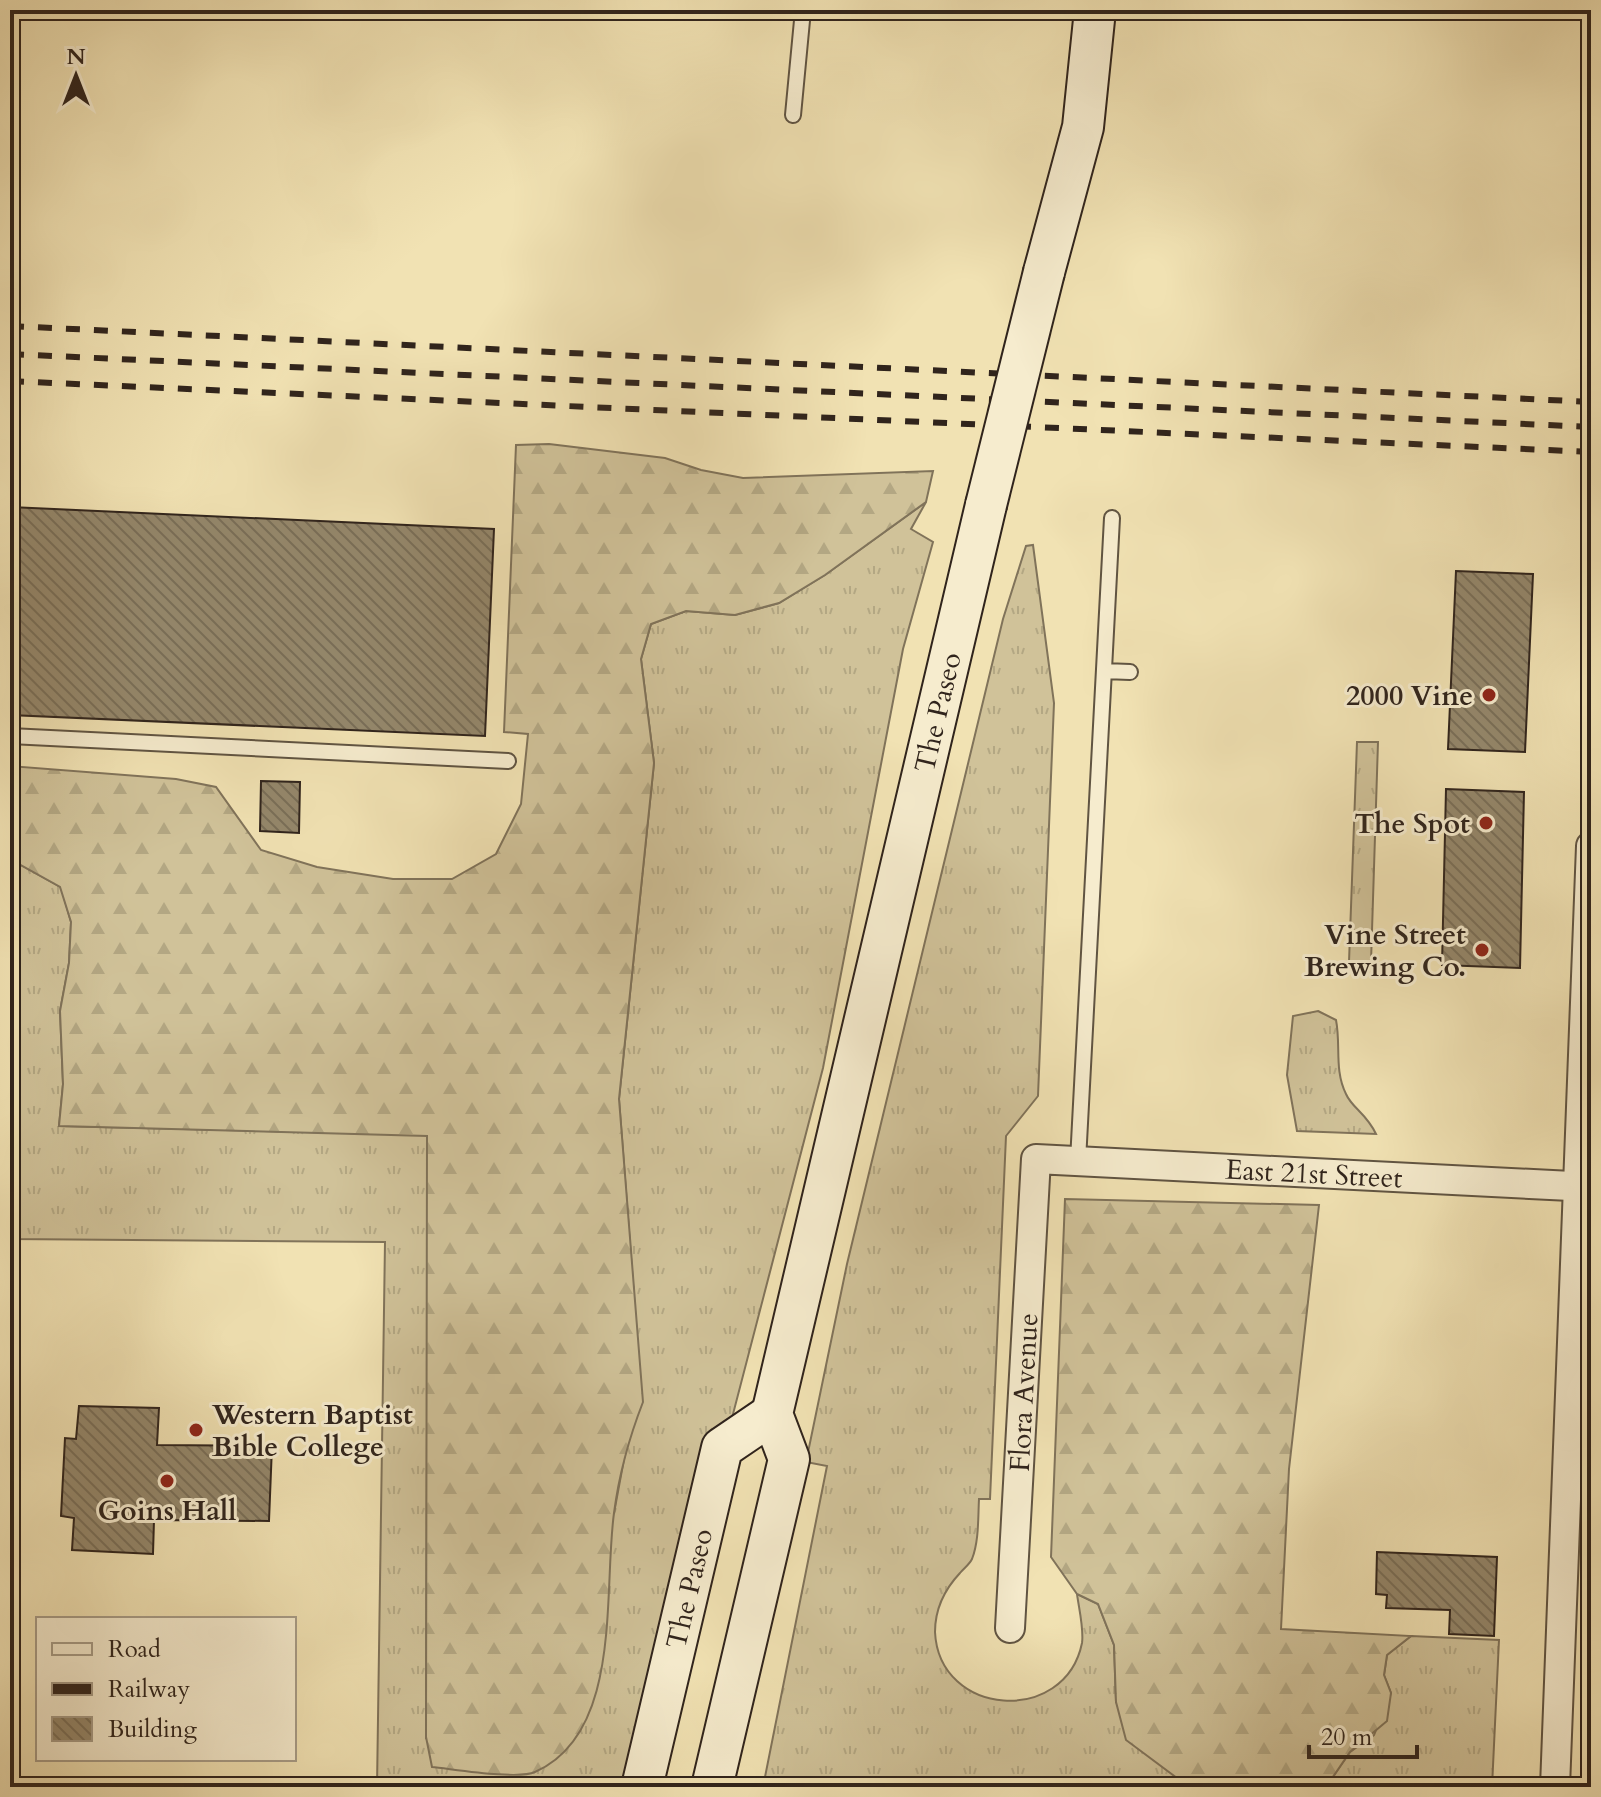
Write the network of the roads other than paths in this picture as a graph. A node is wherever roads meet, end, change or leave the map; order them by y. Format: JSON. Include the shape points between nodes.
{"nodes":[{"id":1,"x":803,"y":10,"type":"edge"},
{"id":2,"x":1095,"y":10,"type":"edge"},
{"id":3,"x":793,"y":115,"type":"dead end"},
{"id":4,"x":1112,"y":518,"type":"dead end"},
{"id":5,"x":1104,"y":671,"type":"junction"},
{"id":6,"x":1130,"y":672,"type":"dead end"},
{"id":7,"x":10,"y":736,"type":"edge"},
{"id":8,"x":508,"y":761,"type":"dead end"},
{"id":9,"x":1591,"y":846,"type":"edge"},
{"id":10,"x":1036,"y":1159,"type":"joint"},
{"id":11,"x":1078,"y":1161,"type":"junction"},
{"id":12,"x":1584,"y":1187,"type":"edge"},
{"id":13,"x":772,"y":1414,"type":"junction"},
{"id":14,"x":1010,"y":1628,"type":"dead end"},
{"id":15,"x":642,"y":1787,"type":"edge"},
{"id":16,"x":712,"y":1787,"type":"edge"},
{"id":17,"x":1555,"y":1787,"type":"edge"}],
"edges":[{"from":1,"to":3,"type":"lane"},
{"from":2,"to":13,"type":"main road","name":"The Paseo","bridge":true,"via":[[1083,127],[986,505]]},
{"from":4,"to":5,"type":"lane"},
{"from":5,"to":6,"type":"lane"},
{"from":5,"to":11,"type":"lane"},
{"from":7,"to":8,"type":"lane"},
{"from":9,"to":12,"type":"street"},
{"from":10,"to":11,"type":"street","name":"East 21st Street"},
{"from":10,"to":14,"type":"street","name":"Flora Avenue"},
{"from":11,"to":12,"type":"street","name":"East 21st Street"},
{"from":12,"to":17,"type":"street"},
{"from":13,"to":15,"type":"main road","name":"The Paseo","via":[[722,1448]]},
{"from":13,"to":16,"type":"main road","via":[[789,1459]]}]}
